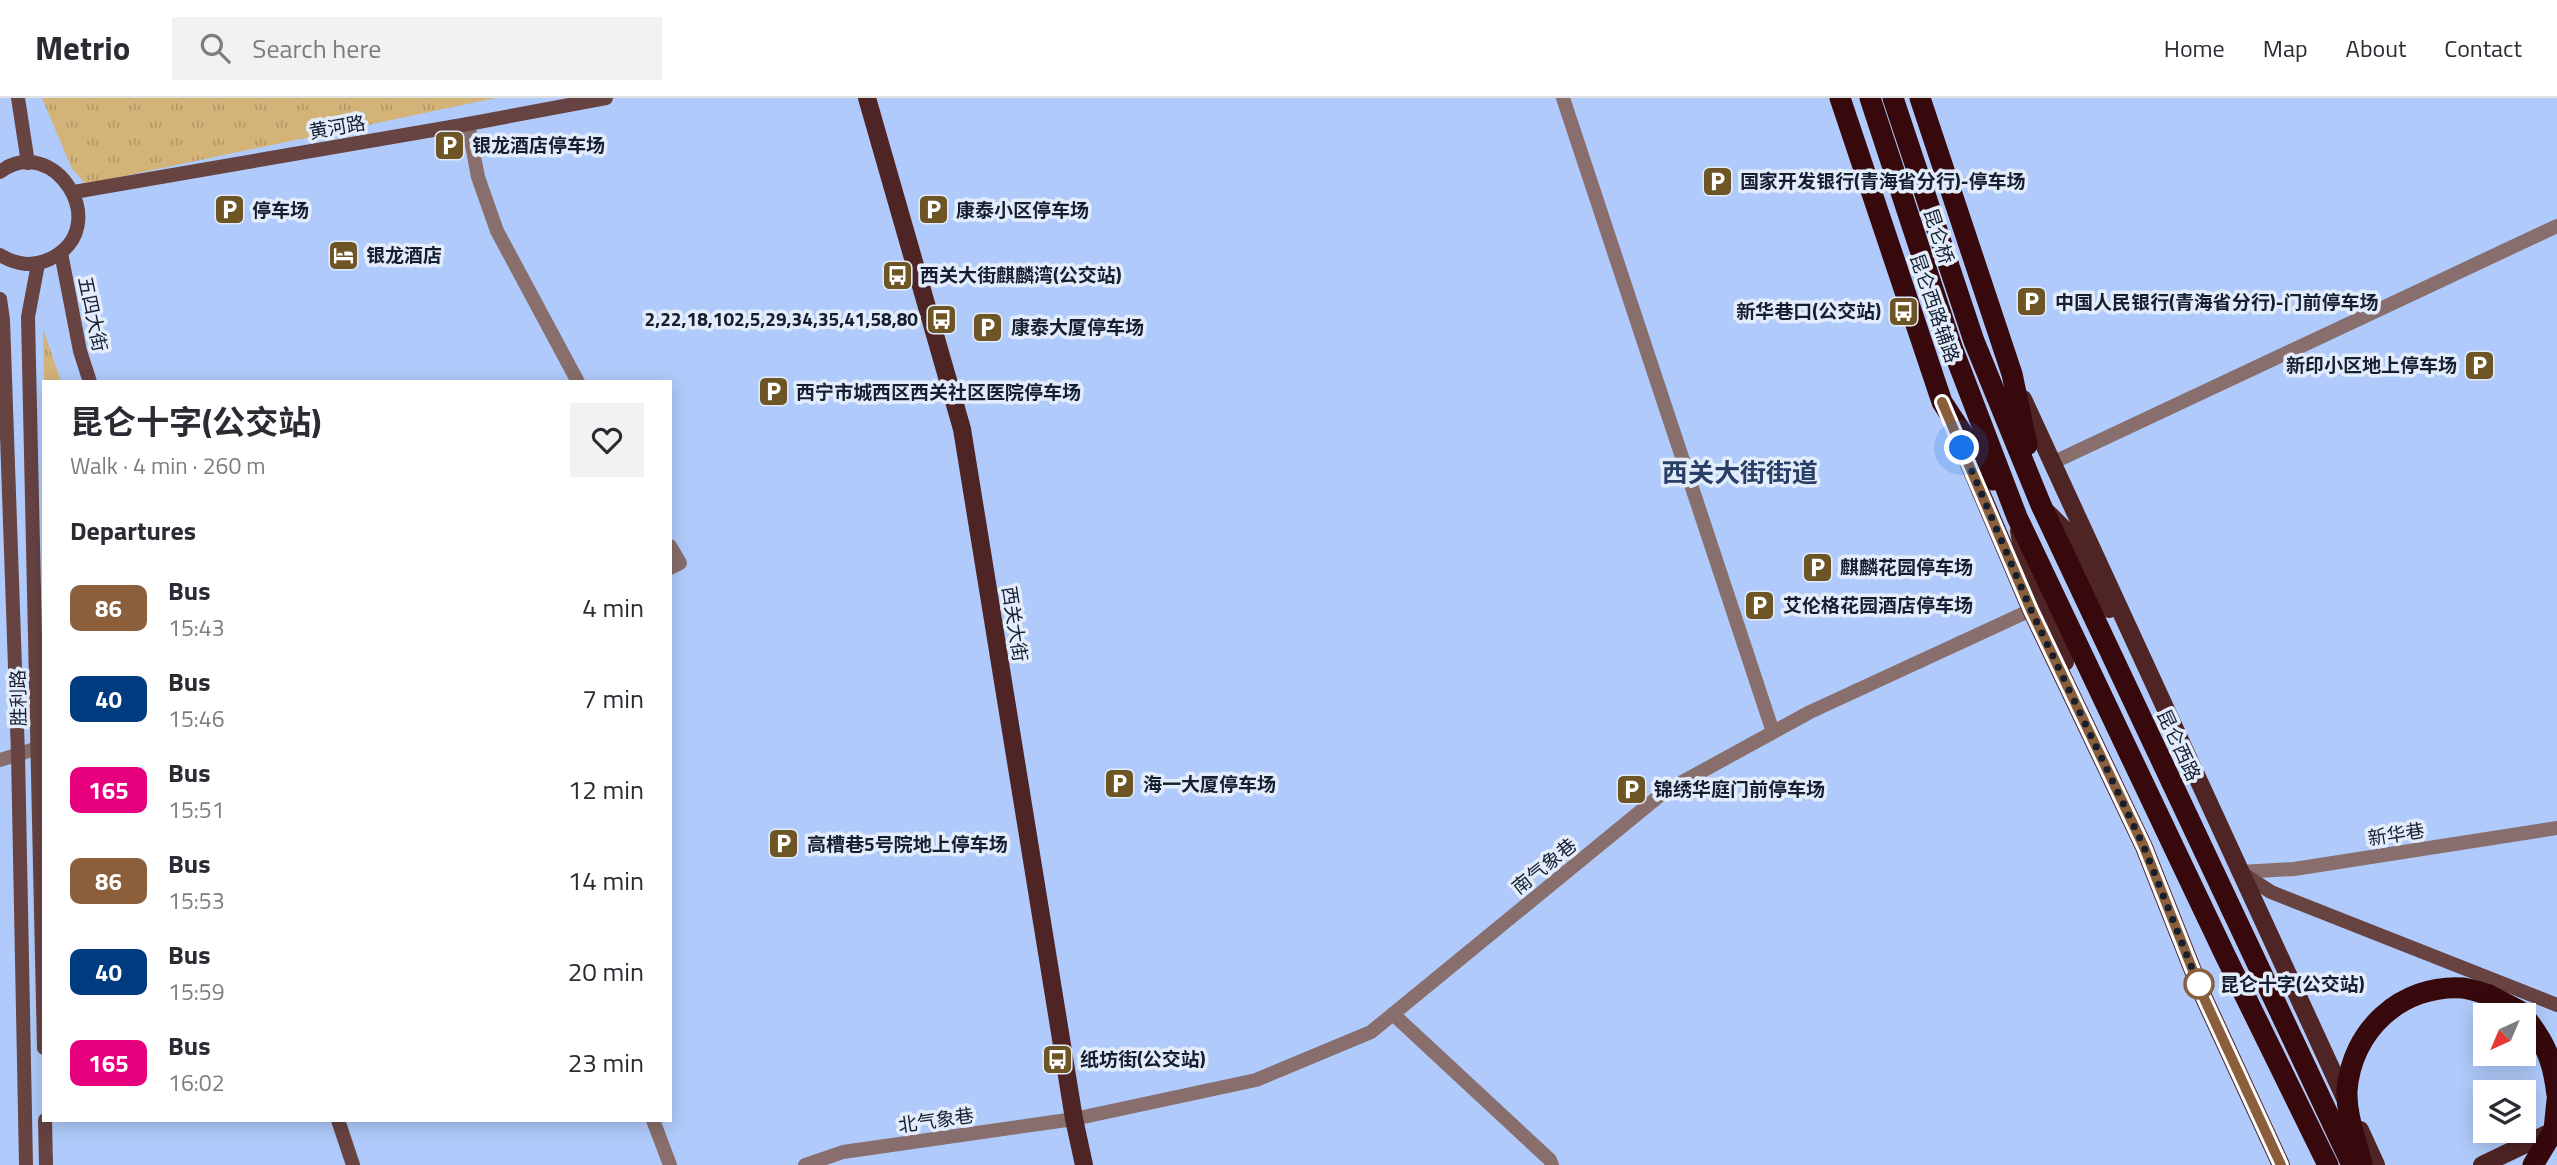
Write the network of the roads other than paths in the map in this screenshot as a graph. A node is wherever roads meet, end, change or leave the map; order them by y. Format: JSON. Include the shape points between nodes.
{"nodes":[{"id":1,"x":18,"y":98,"type":"edge"},
{"id":2,"x":606,"y":98,"type":"edge"},
{"id":3,"x":867,"y":98,"type":"edge"},
{"id":4,"x":1563,"y":98,"type":"edge"},
{"id":5,"x":1840,"y":98,"type":"edge"},
{"id":6,"x":1870,"y":98,"type":"edge"},
{"id":7,"x":1893,"y":98,"type":"edge"},
{"id":8,"x":1920,"y":98,"type":"edge"},
{"id":9,"x":468,"y":124,"type":"junction"},
{"id":10,"x":28,"y":163,"type":"junction"},
{"id":11,"x":0,"y":172,"type":"edge"},
{"id":12,"x":74,"y":192,"type":"junction"},
{"id":13,"x":2557,"y":226,"type":"edge"},
{"id":14,"x":61,"y":253,"type":"junction"},
{"id":15,"x":0,"y":255,"type":"edge"},
{"id":16,"x":38,"y":264,"type":"junction"},
{"id":17,"x":0,"y":299,"type":"edge"},
{"id":18,"x":1974,"y":341,"type":"joint"},
{"id":19,"x":2012,"y":374,"type":"junction"},
{"id":20,"x":89,"y":380,"type":"edge"},
{"id":21,"x":577,"y":380,"type":"edge"},
{"id":22,"x":1942,"y":402,"type":"junction"},
{"id":23,"x":2052,"y":463,"type":"junction"},
{"id":24,"x":2040,"y":505,"type":"junction"},
{"id":25,"x":2017,"y":517,"type":"junction"},
{"id":26,"x":672,"y":549,"type":"edge"},
{"id":27,"x":672,"y":567,"type":"edge"},
{"id":28,"x":2031,"y":610,"type":"junction"},
{"id":29,"x":2135,"y":642,"type":"junction"},
{"id":30,"x":2083,"y":721,"type":"junction"},
{"id":31,"x":1773,"y":732,"type":"junction"},
{"id":32,"x":38,"y":748,"type":"junction"},
{"id":33,"x":18,"y":754,"type":"junction"},
{"id":34,"x":0,"y":760,"type":"edge"},
{"id":35,"x":2557,"y":828,"type":"edge"},
{"id":36,"x":2240,"y":872,"type":"junction"},
{"id":37,"x":42,"y":948,"type":"edge"},
{"id":38,"x":2225,"y":955,"type":"junction"},
{"id":39,"x":2504,"y":1003,"type":"edge"},
{"id":40,"x":2557,"y":1005,"type":"edge"},
{"id":41,"x":1393,"y":1014,"type":"junction"},
{"id":42,"x":2536,"y":1031,"type":"edge"},
{"id":43,"x":2557,"y":1097,"type":"edge"},
{"id":44,"x":1074,"y":1119,"type":"junction"},
{"id":45,"x":45,"y":1122,"type":"edge"},
{"id":46,"x":339,"y":1122,"type":"edge"},
{"id":47,"x":654,"y":1122,"type":"edge"},
{"id":48,"x":2557,"y":1129,"type":"edge"},
{"id":49,"x":2557,"y":1149,"type":"edge"},
{"id":50,"x":26,"y":1165,"type":"edge"},
{"id":51,"x":46,"y":1165,"type":"edge"},
{"id":52,"x":353,"y":1165,"type":"edge"},
{"id":53,"x":670,"y":1165,"type":"edge"},
{"id":54,"x":805,"y":1165,"type":"edge"},
{"id":55,"x":1084,"y":1165,"type":"edge"},
{"id":56,"x":1552,"y":1165,"type":"edge"},
{"id":57,"x":2281,"y":1165,"type":"edge"},
{"id":58,"x":2314,"y":1165,"type":"edge"},
{"id":59,"x":2328,"y":1165,"type":"edge"},
{"id":60,"x":2352,"y":1165,"type":"edge"},
{"id":61,"x":2362,"y":1165,"type":"edge"},
{"id":62,"x":2376,"y":1165,"type":"edge"},
{"id":63,"x":2482,"y":1165,"type":"edge"},
{"id":64,"x":2523,"y":1165,"type":"edge"},
{"id":65,"x":2533,"y":1165,"type":"edge"}],
"edges":[{"from":1,"to":10,"type":"main road"},
{"from":2,"to":9,"type":"main road","name":"黄河路"},
{"from":3,"to":44,"type":"main road","name":"西关大街","via":[[962,429]]},
{"from":4,"to":31,"type":"street"},
{"from":5,"to":22,"type":"highway","name":"昆仑西路辅路"},
{"from":6,"to":25,"type":"highway","name":"昆仑桥","via":[[1952,347]]},
{"from":7,"to":18,"type":"highway","name":"昆仑桥"},
{"from":8,"to":19,"type":"highway"},
{"from":9,"to":12,"type":"main road","name":"黄河路"},
{"from":9,"to":21,"type":"street","via":[[478,177],[498,231]]},
{"from":10,"to":11,"type":"main road"},
{"from":10,"to":12,"type":"main road","via":[[59,173]]},
{"from":12,"to":14,"type":"main road","via":[[79,216],[76,233]]},
{"from":13,"to":23,"type":"street"},
{"from":14,"to":16,"type":"main road"},
{"from":14,"to":20,"type":"main road","name":"五四大街"},
{"from":15,"to":16,"type":"main road","via":[[15,264]]},
{"from":16,"to":32,"type":"main road","name":"胜利路","via":[[29,317]]},
{"from":17,"to":33,"type":"main road","name":"胜利路"},
{"from":18,"to":24,"type":"highway","name":"昆仑西路"},
{"from":19,"to":23,"type":"main road"},
{"from":19,"to":24,"type":"highway"},
{"from":22,"to":25,"type":"highway","name":"昆仑西路辅路"},
{"from":22,"to":28,"type":"main road"},
{"from":23,"to":29,"type":"main road"},
{"from":24,"to":29,"type":"main road","via":[[2071,536],[2103,602]]},
{"from":24,"to":60,"type":"highway","name":"昆仑西路"},
{"from":25,"to":30,"type":"main road","via":[[2025,565],[2055,629]]},
{"from":25,"to":38,"type":"highway"},
{"from":26,"to":27,"type":"street","via":[[680,563]]},
{"from":28,"to":30,"type":"main road"},
{"from":28,"to":31,"type":"street","name":"南气象巷"},
{"from":29,"to":36,"type":"main road"},
{"from":30,"to":57,"type":"main road","via":[[2144,847],[2203,996]]},
{"from":31,"to":41,"type":"street","name":"南气象巷","via":[[1664,792]]},
{"from":32,"to":33,"type":"street"},
{"from":32,"to":37,"type":"main road","name":"胜利路"},
{"from":33,"to":34,"type":"street"},
{"from":33,"to":50,"type":"main road","name":"胜利路"},
{"from":35,"to":36,"type":"street","name":"新华巷","via":[[2294,869]]},
{"from":36,"to":40,"type":"main road","via":[[2305,906]]},
{"from":36,"to":62,"type":"main road"},
{"from":38,"to":58,"type":"highway","via":[[2235,994]]},
{"from":38,"to":59,"type":"highway"},
{"from":39,"to":61,"type":"highway","bridge":true,"via":[[2463,988],[2434,990],[2404,999],[2363,1037],[2351,1061],[2347,1093]]},
{"from":41,"to":44,"type":"street","name":"南气象巷","via":[[1371,1032],[1256,1080]]},
{"from":41,"to":56,"type":"street"},
{"from":42,"to":43,"type":"highway","via":[[2553,1065]]},
{"from":43,"to":65,"type":"highway","bridge":true,"via":[[2554,1130]]},
{"from":44,"to":54,"type":"street","name":"北气象巷","via":[[843,1152]]},
{"from":44,"to":55,"type":"main road","name":"西关大街"},
{"from":45,"to":51,"type":"main road"},
{"from":46,"to":52,"type":"main road"},
{"from":47,"to":53,"type":"street"},
{"from":48,"to":63,"type":"main road"},
{"from":49,"to":64,"type":"highway"}]}
